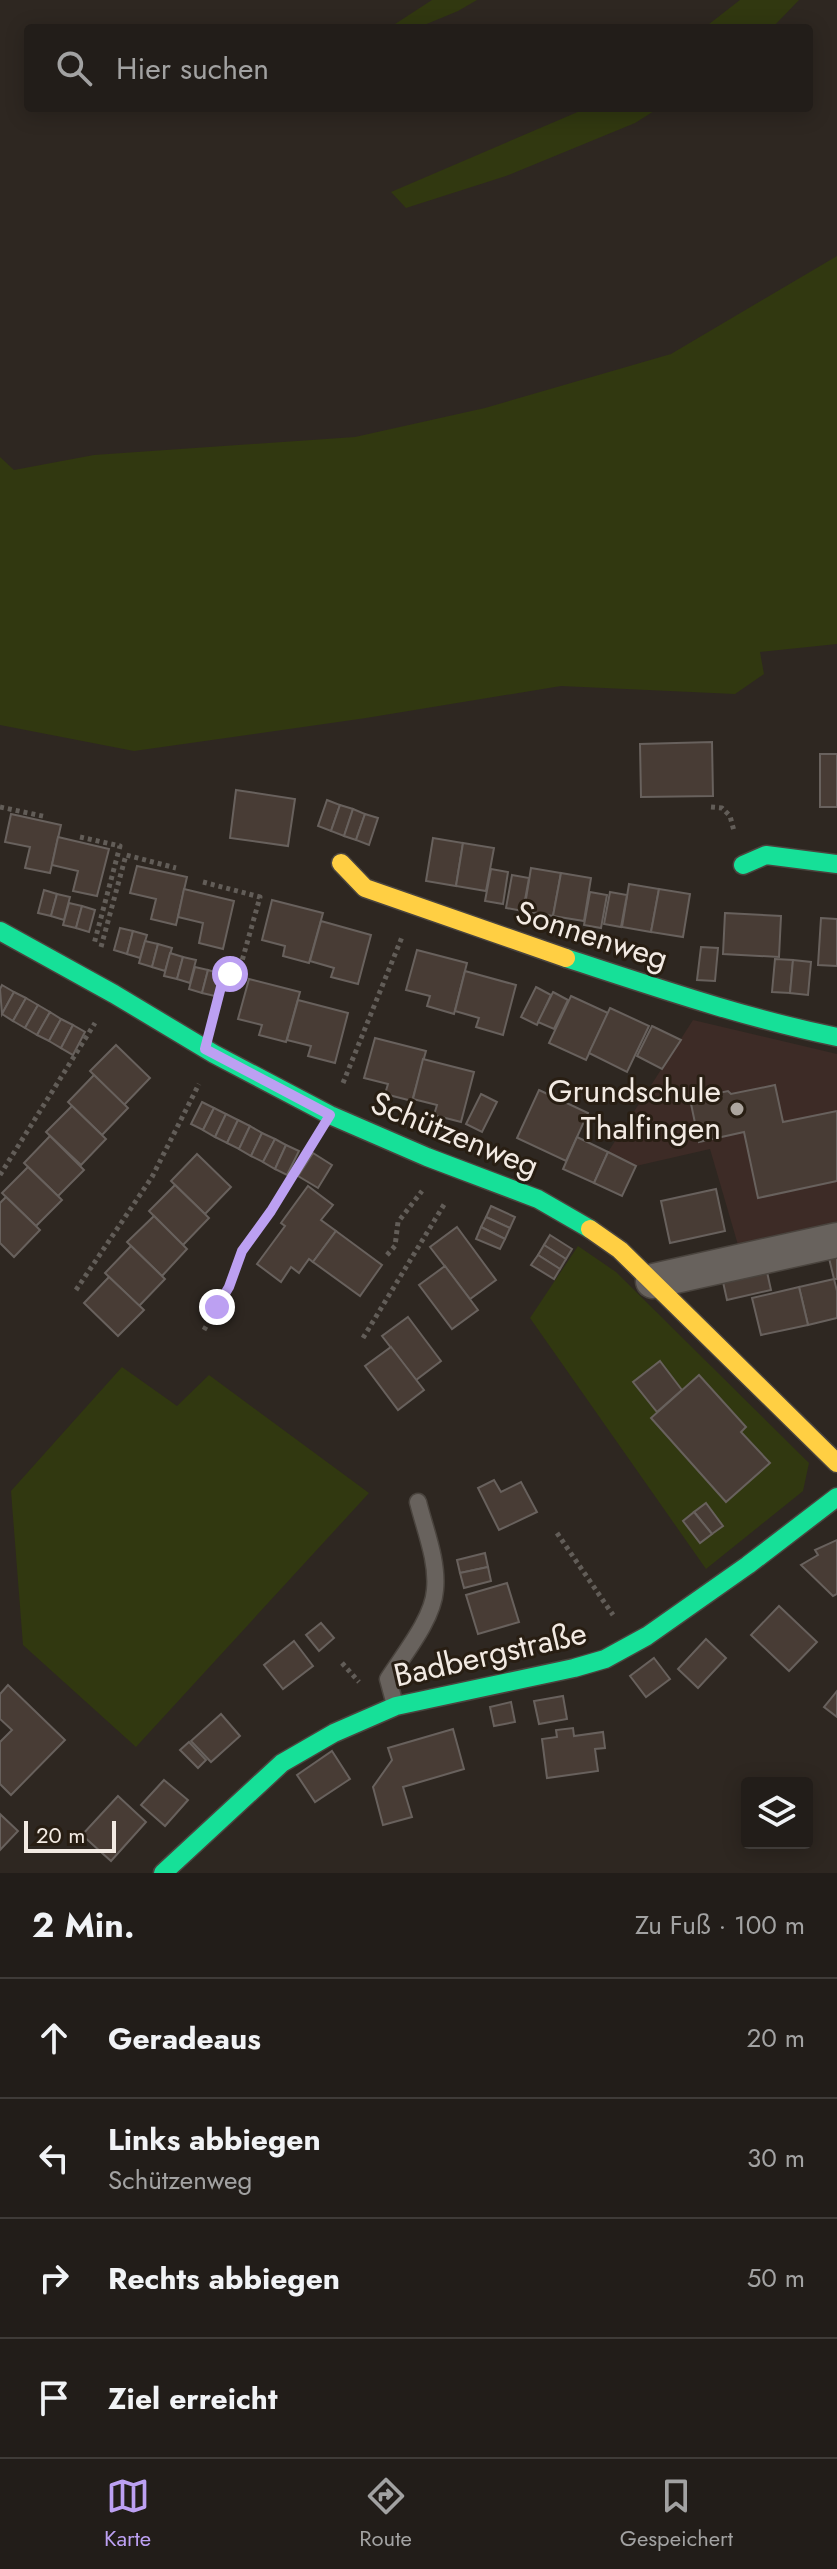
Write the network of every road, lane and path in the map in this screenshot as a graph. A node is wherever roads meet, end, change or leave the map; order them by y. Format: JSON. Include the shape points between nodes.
{"nodes":[{"id":1,"x":0,"y":807,"type":"edge"},
{"id":2,"x":47,"y":817,"type":"dead end"},
{"id":3,"x":80,"y":837,"type":"dead end"},
{"id":4,"x":341,"y":863,"type":"dead end"},
{"id":5,"x":837,"y":864,"type":"edge"},
{"id":6,"x":743,"y":865,"type":"dead end"},
{"id":7,"x":176,"y":868,"type":"dead end"},
{"id":8,"x":203,"y":882,"type":"dead end"},
{"id":9,"x":0,"y":931,"type":"edge"},
{"id":10,"x":398,"y":946,"type":"dead end"},
{"id":11,"x":837,"y":1037,"type":"edge"},
{"id":12,"x":205,"y":1049,"type":"junction"},
{"id":13,"x":76,"y":1054,"type":"dead end"},
{"id":14,"x":348,"y":1070,"type":"dead end"},
{"id":15,"x":190,"y":1102,"type":"dead end"},
{"id":16,"x":330,"y":1115,"type":"junction"},
{"id":17,"x":465,"y":1172,"type":"junction"},
{"id":18,"x":0,"y":1175,"type":"edge"},
{"id":19,"x":414,"y":1181,"type":"dead end"},
{"id":20,"x":837,"y":1240,"type":"edge"},
{"id":21,"x":387,"y":1255,"type":"dead end"},
{"id":22,"x":653,"y":1281,"type":"junction"},
{"id":23,"x":76,"y":1290,"type":"dead end"},
{"id":24,"x":204,"y":1330,"type":"dead end"},
{"id":25,"x":363,"y":1338,"type":"dead end"},
{"id":26,"x":837,"y":1463,"type":"edge"},
{"id":27,"x":837,"y":1497,"type":"edge"},
{"id":28,"x":418,"y":1502,"type":"dead end"},
{"id":29,"x":557,"y":1533,"type":"dead end"},
{"id":30,"x":603,"y":1601,"type":"dead end"},
{"id":31,"x":342,"y":1663,"type":"dead end"},
{"id":32,"x":349,"y":1671,"type":"dead end"},
{"id":33,"x":396,"y":1706,"type":"junction"},
{"id":34,"x":163,"y":1873,"type":"edge"}],
"edges":[{"from":1,"to":2,"type":"path"},
{"from":3,"to":7,"type":"path","via":[[120,846],[100,935],[126,855]]},
{"from":4,"to":11,"type":"street","name":"Sonnenweg","via":[[365,888],[467,925],[679,995]]},
{"from":5,"to":6,"type":"street","via":[[766,855]]},
{"from":8,"to":12,"type":"path","via":[[260,897],[242,961],[223,979]]},
{"from":9,"to":12,"type":"street","name":"Schützenweg"},
{"from":10,"to":14,"type":"path"},
{"from":12,"to":16,"type":"street","name":"Schützenweg"},
{"from":13,"to":18,"type":"path"},
{"from":15,"to":23,"type":"path","via":[[152,1177]]},
{"from":16,"to":17,"type":"street","name":"Schützenweg"},
{"from":16,"to":24,"type":"path","via":[[242,1251]]},
{"from":17,"to":22,"type":"street","name":"Schützenweg","via":[[538,1199],[586,1226]]},
{"from":17,"to":25,"type":"path"},
{"from":19,"to":21,"type":"path","via":[[422,1192],[398,1222],[395,1246]]},
{"from":20,"to":22,"type":"street"},
{"from":22,"to":26,"type":"street","name":"Schützenweg"},
{"from":27,"to":33,"type":"street","name":"Badbergstraße","via":[[647,1636],[605,1659]]},
{"from":28,"to":33,"type":"lane","via":[[435,1592],[430,1610],[388,1679]]},
{"from":29,"to":30,"type":"path"},
{"from":31,"to":32,"type":"path"},
{"from":33,"to":34,"type":"street","name":"Badbergstraße","via":[[282,1763]]}]}
